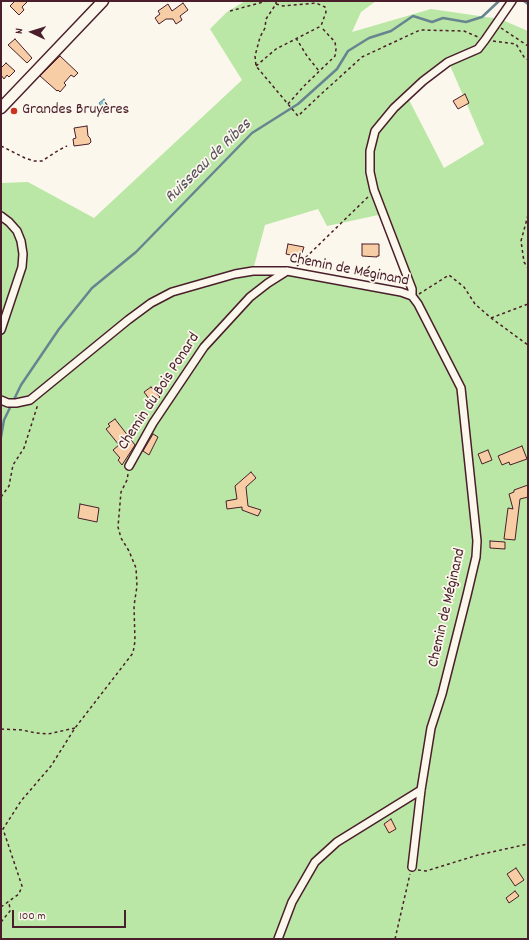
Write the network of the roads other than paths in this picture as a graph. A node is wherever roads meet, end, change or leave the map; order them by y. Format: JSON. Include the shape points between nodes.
{"nodes":[{"id":1,"x":103,"y":1,"type":"edge"},
{"id":2,"x":512,"y":1,"type":"edge"},
{"id":3,"x":1,"y":108,"type":"edge"},
{"id":4,"x":1,"y":216,"type":"edge"},
{"id":5,"x":287,"y":271,"type":"junction"},
{"id":6,"x":412,"y":296,"type":"junction"},
{"id":7,"x":1,"y":330,"type":"edge"},
{"id":8,"x":5,"y":401,"type":"edge"},
{"id":9,"x":129,"y":466,"type":"road end"},
{"id":10,"x":421,"y":790,"type":"junction"},
{"id":11,"x":412,"y":867,"type":"road end"},
{"id":12,"x":278,"y":939,"type":"edge"}],
"edges":[{"from":1,"to":3,"type":"main road"},
{"from":2,"to":6,"type":"street","via":[[478,49],[448,62],[423,81],[394,108],[375,131],[370,151],[370,172],[374,190],[412,289]]},
{"from":4,"to":7,"type":"street","via":[[17,231],[23,254],[22,267]]},
{"from":5,"to":6,"type":"street","name":"Chemin de Méginand"},
{"from":5,"to":8,"type":"street","name":"Chemin de Méginand","via":[[253,271],[172,292],[128,320],[30,400],[16,403]]},
{"from":5,"to":9,"type":"street","name":"Chemin du Bois Ponard","via":[[250,297],[204,347]]},
{"from":6,"to":10,"type":"street","name":"Chemin de Méginand","via":[[461,388],[477,541],[467,596],[431,728]]},
{"from":10,"to":11,"type":"street","name":"Chemin de Méginand"},
{"from":10,"to":12,"type":"street","via":[[337,842],[316,862],[292,902]]}]}
